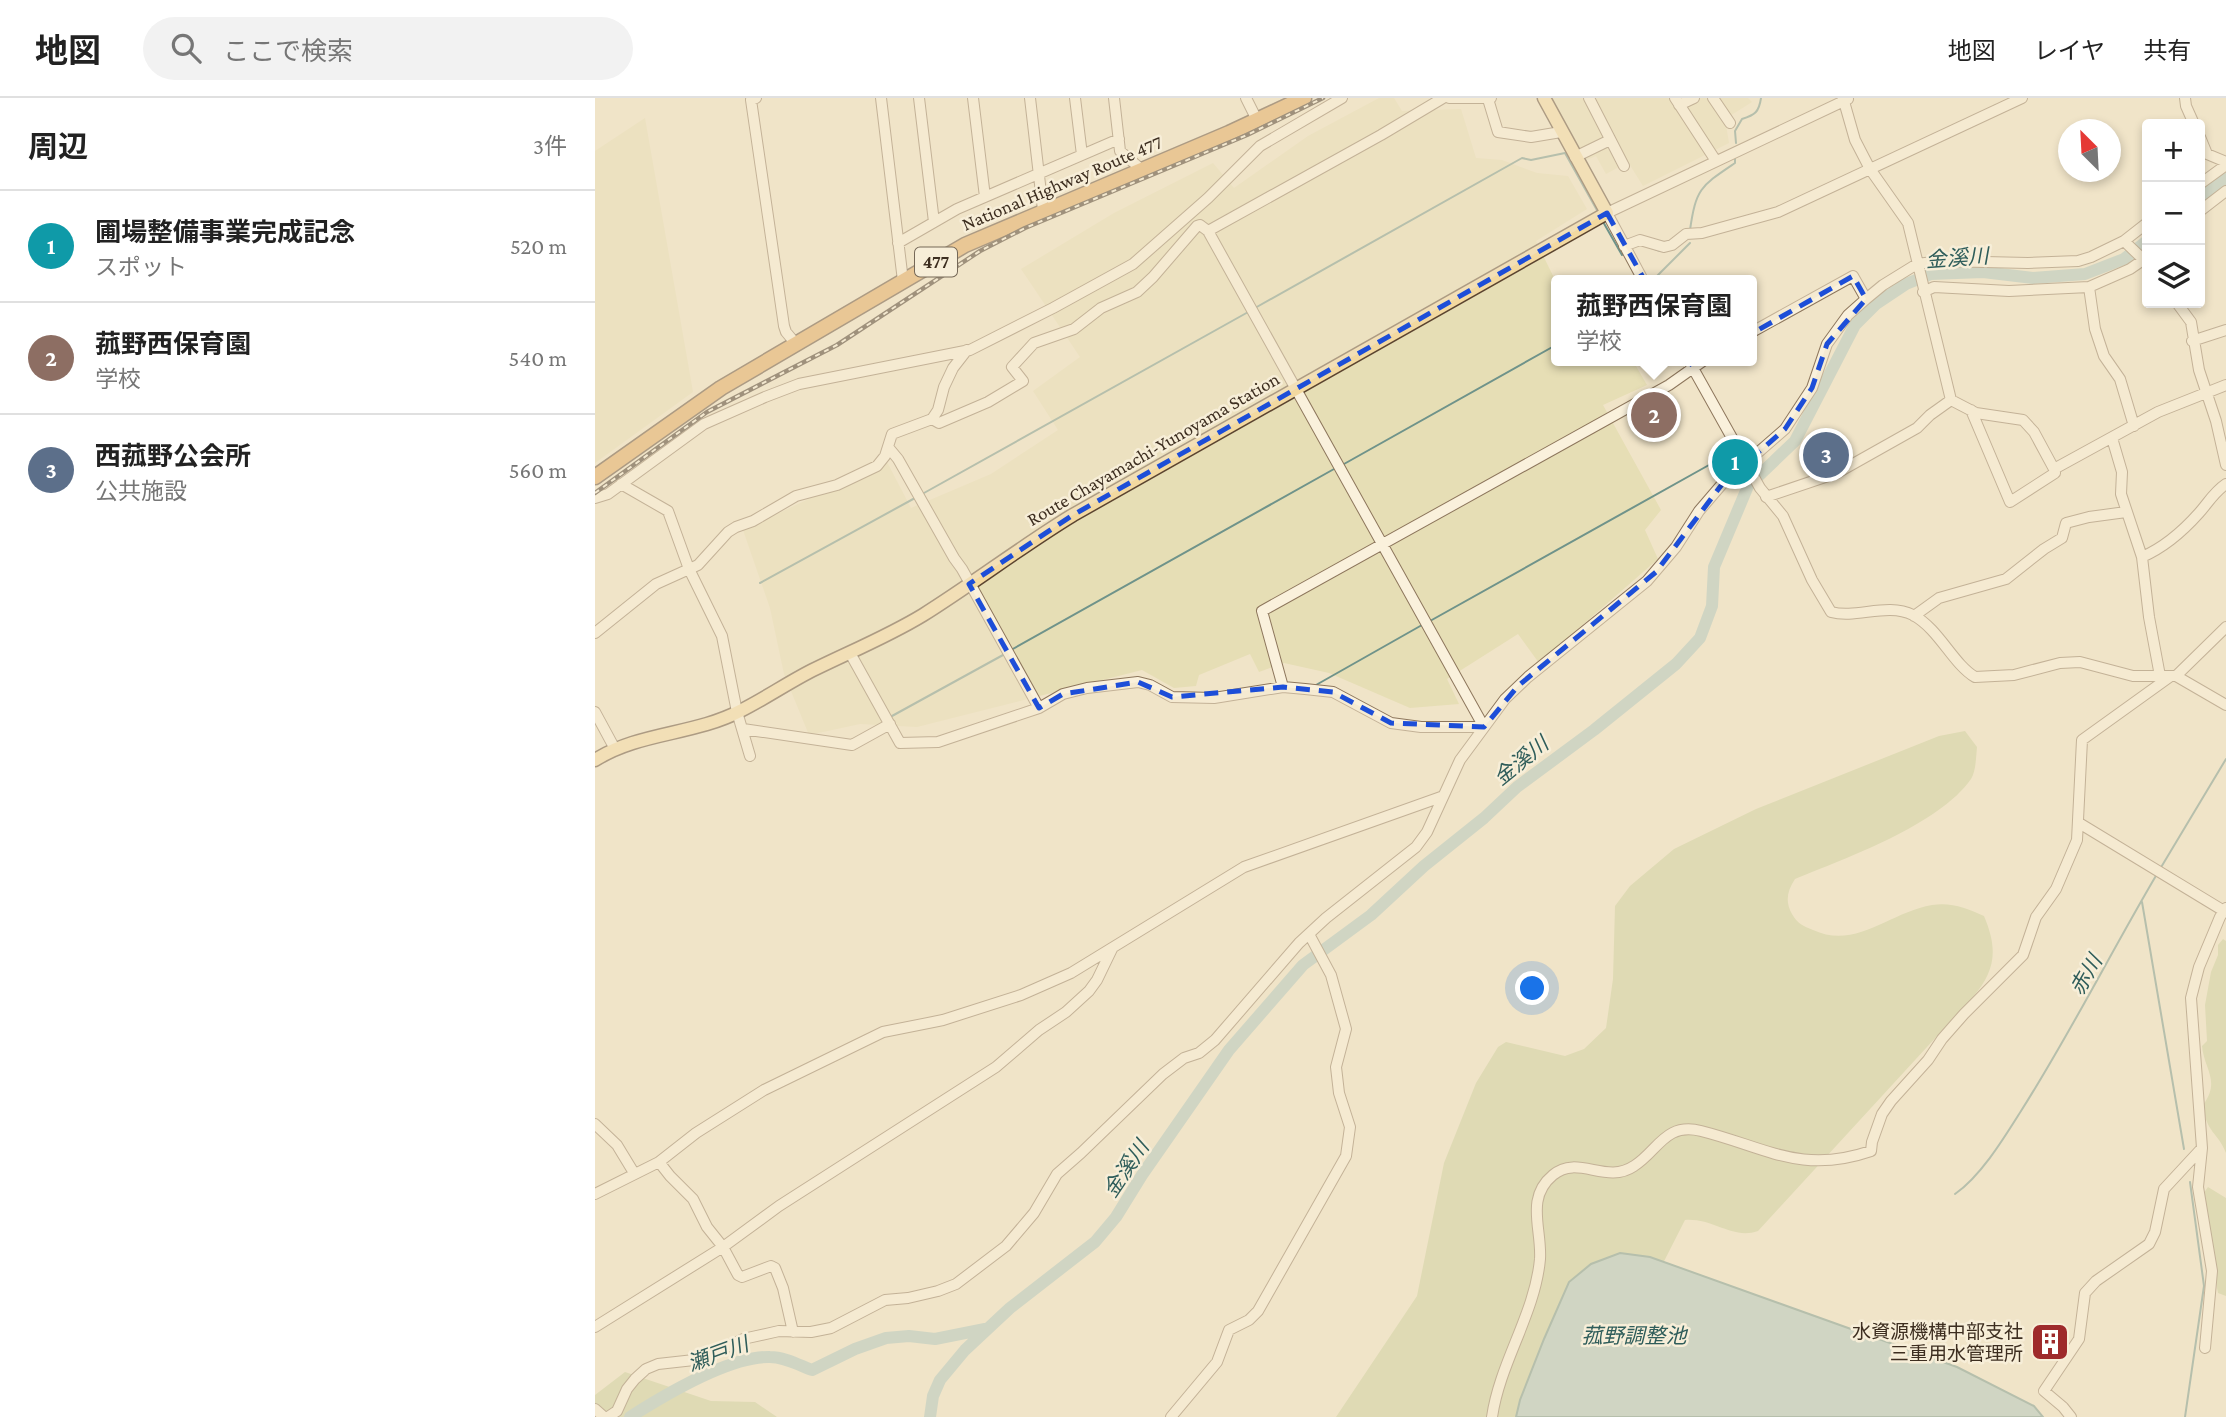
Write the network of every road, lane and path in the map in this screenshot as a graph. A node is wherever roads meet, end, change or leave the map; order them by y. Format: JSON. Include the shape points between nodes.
{"nodes":[{"id":1,"x":755,"y":98,"type":"edge"},
{"id":2,"x":881,"y":98,"type":"edge"},
{"id":3,"x":919,"y":98,"type":"edge"},
{"id":4,"x":973,"y":98,"type":"edge"},
{"id":5,"x":1030,"y":98,"type":"edge"},
{"id":6,"x":1075,"y":98,"type":"edge"},
{"id":7,"x":1114,"y":98,"type":"edge"},
{"id":8,"x":1246,"y":98,"type":"edge"},
{"id":9,"x":1304,"y":98,"type":"edge"},
{"id":10,"x":1342,"y":98,"type":"edge"},
{"id":11,"x":1443,"y":98,"type":"edge"},
{"id":12,"x":1448,"y":98,"type":"edge"},
{"id":13,"x":1490,"y":98,"type":"edge"},
{"id":14,"x":1543,"y":98,"type":"edge"},
{"id":15,"x":1589,"y":98,"type":"edge"},
{"id":16,"x":1694,"y":98,"type":"edge"},
{"id":17,"x":1713,"y":98,"type":"edge"},
{"id":18,"x":2022,"y":98,"type":"edge"},
{"id":19,"x":2185,"y":98,"type":"edge"},
{"id":20,"x":1846,"y":99,"type":"edge"},
{"id":21,"x":1677,"y":101,"type":"edge"},
{"id":22,"x":1275,"y":104,"type":"edge"},
{"id":23,"x":2192,"y":119,"type":"edge"},
{"id":24,"x":1257,"y":120,"type":"junction"},
{"id":25,"x":1730,"y":123,"type":"dead end"},
{"id":26,"x":1561,"y":132,"type":"junction"},
{"id":27,"x":1119,"y":139,"type":"junction"},
{"id":28,"x":1610,"y":140,"type":"junction"},
{"id":29,"x":2205,"y":149,"type":"edge"},
{"id":30,"x":1082,"y":156,"type":"junction"},
{"id":31,"x":1575,"y":157,"type":"junction"},
{"id":32,"x":1716,"y":161,"type":"junction"},
{"id":33,"x":2226,"y":163,"type":"edge"},
{"id":34,"x":1624,"y":166,"type":"dead end"},
{"id":35,"x":1141,"y":169,"type":"junction"},
{"id":36,"x":1870,"y":169,"type":"junction"},
{"id":37,"x":1039,"y":174,"type":"junction"},
{"id":38,"x":2202,"y":182,"type":"edge"},
{"id":39,"x":2226,"y":191,"type":"edge"},
{"id":40,"x":985,"y":197,"type":"junction"},
{"id":41,"x":2205,"y":207,"type":"edge"},
{"id":42,"x":1043,"y":210,"type":"junction"},
{"id":43,"x":1603,"y":215,"type":"junction"},
{"id":44,"x":934,"y":222,"type":"junction"},
{"id":45,"x":2142,"y":227,"type":"edge"},
{"id":46,"x":1208,"y":231,"type":"junction"},
{"id":47,"x":2125,"y":242,"type":"junction"},
{"id":48,"x":898,"y":243,"type":"junction"},
{"id":49,"x":1626,"y":250,"type":"junction"},
{"id":50,"x":2142,"y":258,"type":"edge"},
{"id":51,"x":2142,"y":261,"type":"edge"},
{"id":52,"x":1917,"y":267,"type":"junction"},
{"id":53,"x":1640,"y":275,"type":"edge"},
{"id":54,"x":903,"y":281,"type":"junction"},
{"id":55,"x":2089,"y":286,"type":"junction"},
{"id":56,"x":1923,"y":291,"type":"junction"},
{"id":57,"x":1866,"y":299,"type":"junction"},
{"id":58,"x":2181,"y":308,"type":"edge"},
{"id":59,"x":1757,"y":329,"type":"edge"},
{"id":60,"x":2226,"y":330,"type":"edge"},
{"id":61,"x":2192,"y":341,"type":"junction"},
{"id":62,"x":796,"y":344,"type":"junction"},
{"id":63,"x":967,"y":350,"type":"junction"},
{"id":64,"x":1689,"y":366,"type":"edge"},
{"id":65,"x":1692,"y":366,"type":"edge"},
{"id":66,"x":2226,"y":385,"type":"edge"},
{"id":67,"x":1296,"y":390,"type":"junction"},
{"id":68,"x":2207,"y":394,"type":"junction"},
{"id":69,"x":1951,"y":400,"type":"junction"},
{"id":70,"x":1971,"y":410,"type":"junction"},
{"id":71,"x":932,"y":419,"type":"junction"},
{"id":72,"x":2221,"y":419,"type":"edge"},
{"id":73,"x":2134,"y":426,"type":"junction"},
{"id":74,"x":2112,"y":438,"type":"junction"},
{"id":75,"x":888,"y":447,"type":"junction"},
{"id":76,"x":2226,"y":465,"type":"edge"},
{"id":77,"x":1748,"y":466,"type":"junction"},
{"id":78,"x":2054,"y":469,"type":"junction"},
{"id":79,"x":595,"y":477,"type":"edge"},
{"id":80,"x":621,"y":484,"type":"junction"},
{"id":81,"x":2226,"y":485,"type":"edge"},
{"id":82,"x":1765,"y":496,"type":"junction"},
{"id":83,"x":595,"y":498,"type":"edge"},
{"id":84,"x":2126,"y":512,"type":"junction"},
{"id":85,"x":1381,"y":544,"type":"junction"},
{"id":86,"x":2143,"y":557,"type":"junction"},
{"id":87,"x":689,"y":569,"type":"junction"},
{"id":88,"x":969,"y":584,"type":"junction"},
{"id":89,"x":1915,"y":616,"type":"junction"},
{"id":90,"x":2226,"y":626,"type":"edge"},
{"id":91,"x":595,"y":633,"type":"edge"},
{"id":92,"x":850,"y":653,"type":"junction"},
{"id":93,"x":2169,"y":676,"type":"junction"},
{"id":94,"x":1283,"y":687,"type":"junction"},
{"id":95,"x":2226,"y":705,"type":"edge"},
{"id":96,"x":1039,"y":708,"type":"junction"},
{"id":97,"x":595,"y":712,"type":"edge"},
{"id":98,"x":737,"y":712,"type":"junction"},
{"id":99,"x":890,"y":724,"type":"junction"},
{"id":100,"x":1484,"y":727,"type":"junction"},
{"id":101,"x":743,"y":729,"type":"junction"},
{"id":102,"x":615,"y":748,"type":"junction"},
{"id":103,"x":750,"y":756,"type":"dead end"},
{"id":104,"x":595,"y":760,"type":"edge"},
{"id":105,"x":1441,"y":796,"type":"junction"},
{"id":106,"x":2079,"y":823,"type":"junction"},
{"id":107,"x":2225,"y":909,"type":"edge"},
{"id":108,"x":1310,"y":936,"type":"junction"},
{"id":109,"x":1112,"y":948,"type":"junction"},
{"id":110,"x":595,"y":1124,"type":"edge"},
{"id":111,"x":2202,"y":1148,"type":"junction"},
{"id":112,"x":659,"y":1161,"type":"junction"},
{"id":113,"x":634,"y":1173,"type":"junction"},
{"id":114,"x":595,"y":1194,"type":"edge"},
{"id":115,"x":723,"y":1247,"type":"junction"},
{"id":116,"x":595,"y":1328,"type":"edge"},
{"id":117,"x":793,"y":1332,"type":"junction"},
{"id":118,"x":2205,"y":1348,"type":"dead end"},
{"id":119,"x":595,"y":1409,"type":"edge"},
{"id":120,"x":606,"y":1417,"type":"edge"},
{"id":121,"x":1171,"y":1417,"type":"edge"},
{"id":122,"x":1492,"y":1417,"type":"edge"},
{"id":123,"x":2071,"y":1417,"type":"edge"}],
"edges":[{"from":1,"to":62,"type":"street","via":[[751,100],[784,326]]},
{"from":2,"to":48,"type":"street"},
{"from":3,"to":44,"type":"street"},
{"from":4,"to":40,"type":"street"},
{"from":5,"to":37,"type":"street"},
{"from":6,"to":30,"type":"street"},
{"from":7,"to":27,"type":"street"},
{"from":8,"to":24,"type":"street"},
{"from":9,"to":22,"type":"highway","name":"National Highway Route 477","number":"477"},
{"from":10,"to":63,"type":"street","via":[[1260,146],[1133,264]]},
{"from":11,"to":46,"type":"street"},
{"from":12,"to":13,"type":"street"},
{"from":13,"to":26,"type":"street","via":[[1499,132],[1531,138]]},
{"from":14,"to":26,"type":"main road"},
{"from":15,"to":28,"type":"street"},
{"from":16,"to":21,"type":"street"},
{"from":17,"to":25,"type":"street"},
{"from":18,"to":36,"type":"street"},
{"from":19,"to":23,"type":"street"},
{"from":20,"to":32,"type":"street"},
{"from":20,"to":36,"type":"street","via":[[1855,140]]},
{"from":21,"to":32,"type":"street"},
{"from":22,"to":24,"type":"highway","name":"National Highway Route 477","number":"477"},
{"from":24,"to":35,"type":"highway","name":"National Highway Route 477","number":"477"},
{"from":26,"to":31,"type":"main road"},
{"from":27,"to":30,"type":"street"},
{"from":27,"to":35,"type":"street","via":[[1121,151]]},
{"from":28,"to":31,"type":"street"},
{"from":28,"to":34,"type":"street"},
{"from":29,"to":33,"type":"street"},
{"from":30,"to":37,"type":"street"},
{"from":31,"to":43,"type":"main road"},
{"from":32,"to":43,"type":"street"},
{"from":33,"to":38,"type":"street"},
{"from":35,"to":42,"type":"highway","name":"National Highway Route 477","number":"477"},
{"from":36,"to":49,"type":"street","via":[[1778,212],[1690,234],[1672,245],[1640,240]]},
{"from":36,"to":52,"type":"street","via":[[1908,223]]},
{"from":37,"to":40,"type":"street"},
{"from":37,"to":42,"type":"street"},
{"from":39,"to":41,"type":"street"},
{"from":40,"to":44,"type":"street"},
{"from":42,"to":54,"type":"highway","name":"National Highway Route 477","number":"477","via":[[981,236]]},
{"from":43,"to":49,"type":"street"},
{"from":43,"to":67,"type":"main road","name":"Route Chayamachi-Yunoyama Station"},
{"from":44,"to":48,"type":"street"},
{"from":45,"to":47,"type":"street"},
{"from":46,"to":67,"type":"street"},
{"from":46,"to":71,"type":"street","via":[[1197,226],[1137,292],[1101,308],[1074,329],[1034,343],[1012,367],[1023,381],[962,415],[939,423]]},
{"from":47,"to":50,"type":"street"},
{"from":47,"to":52,"type":"street","via":[[2078,261],[1941,261]]},
{"from":48,"to":54,"type":"street"},
{"from":49,"to":53,"type":"street"},
{"from":51,"to":55,"type":"street"},
{"from":52,"to":56,"type":"street"},
{"from":52,"to":57,"type":"street"},
{"from":54,"to":62,"type":"highway","name":"National Highway Route 477","number":"477"},
{"from":55,"to":56,"type":"street","via":[[2009,292],[1934,287]]},
{"from":55,"to":73,"type":"street","via":[[2095,329],[2104,356],[2120,379]]},
{"from":56,"to":69,"type":"street"},
{"from":57,"to":59,"type":"street","via":[[1853,276]]},
{"from":57,"to":77,"type":"street","via":[[1827,344],[1812,388],[1785,429]]},
{"from":58,"to":61,"type":"street","via":[[2191,322]]},
{"from":60,"to":61,"type":"street"},
{"from":61,"to":68,"type":"street"},
{"from":62,"to":79,"type":"highway","name":"National Highway Route 477","number":"477","via":[[721,388]]},
{"from":63,"to":71,"type":"street","via":[[953,368]]},
{"from":63,"to":80,"type":"street","via":[[799,384],[765,397],[704,424]]},
{"from":64,"to":85,"type":"street","via":[[1669,385]]},
{"from":65,"to":77,"type":"street"},
{"from":66,"to":68,"type":"street"},
{"from":67,"to":85,"type":"street"},
{"from":67,"to":88,"type":"main road","name":"Route Chayamachi-Yunoyama Station","via":[[1073,515]]},
{"from":68,"to":72,"type":"street"},
{"from":68,"to":73,"type":"street"},
{"from":69,"to":70,"type":"street"},
{"from":69,"to":82,"type":"street","via":[[1917,428],[1837,472]]},
{"from":70,"to":78,"type":"street","via":[[2023,420]]},
{"from":70,"to":78,"type":"street","via":[[2010,502],[2055,473]]},
{"from":71,"to":75,"type":"street","via":[[892,434]]},
{"from":72,"to":76,"type":"street"},
{"from":73,"to":74,"type":"street"},
{"from":74,"to":78,"type":"street"},
{"from":74,"to":84,"type":"street","via":[[2120,459]]},
{"from":75,"to":87,"type":"street","via":[[877,466],[837,485],[796,496],[729,531],[705,560]]},
{"from":75,"to":88,"type":"street"},
{"from":77,"to":82,"type":"street"},
{"from":77,"to":100,"type":"street","via":[[1709,499],[1656,572],[1528,677]]},
{"from":80,"to":83,"type":"street"},
{"from":80,"to":87,"type":"street","via":[[668,511]]},
{"from":81,"to":86,"type":"street","via":[[2167,545]]},
{"from":82,"to":89,"type":"street","via":[[1783,516],[1831,611]]},
{"from":84,"to":86,"type":"street"},
{"from":84,"to":89,"type":"street","via":[[2066,523],[2062,538],[2006,579],[1939,598]]},
{"from":85,"to":94,"type":"street","via":[[1262,611]]},
{"from":85,"to":100,"type":"street"},
{"from":86,"to":93,"type":"street","via":[[2149,617]]},
{"from":87,"to":91,"type":"street","via":[[644,593]]},
{"from":87,"to":98,"type":"street","via":[[722,636]]},
{"from":88,"to":92,"type":"main road","name":"Route Chayamachi-Yunoyama Station","via":[[923,615]]},
{"from":88,"to":96,"type":"street"},
{"from":89,"to":93,"type":"street","via":[[1975,677],[2014,675],[2075,662],[2133,676]]},
{"from":90,"to":93,"type":"street"},
{"from":92,"to":98,"type":"main road","name":"Route Chayamachi-Yunoyama Station"},
{"from":92,"to":99,"type":"street"},
{"from":93,"to":95,"type":"street"},
{"from":93,"to":106,"type":"street","via":[[2082,740]]},
{"from":94,"to":96,"type":"street","via":[[1214,698],[1172,698],[1138,682],[1063,694]]},
{"from":94,"to":100,"type":"street","via":[[1333,692],[1391,723]]},
{"from":96,"to":99,"type":"street","via":[[939,742],[900,743]]},
{"from":97,"to":102,"type":"street"},
{"from":98,"to":101,"type":"street"},
{"from":98,"to":102,"type":"main road","name":"Route Chayamachi-Yunoyama Station"},
{"from":99,"to":101,"type":"street","via":[[852,745]]},
{"from":100,"to":105,"type":"street"},
{"from":101,"to":103,"type":"street"},
{"from":102,"to":104,"type":"main road","name":"Route Chayamachi-Yunoyama Station"},
{"from":105,"to":108,"type":"street","via":[[1416,847]]},
{"from":105,"to":109,"type":"street","via":[[1244,867]]},
{"from":106,"to":107,"type":"street"},
{"from":106,"to":122,"type":"street","via":[[2068,864],[2036,917],[2023,955],[1963,1014],[1891,1101],[1882,1114],[1871,1151],[1837,1159],[1787,1158],[1685,1130],[1662,1139],[1628,1170],[1611,1174],[1577,1167],[1553,1175],[1537,1200],[1537,1282],[1503,1372]]},
{"from":107,"to":111,"type":"street","via":[[2192,990]]},
{"from":108,"to":117,"type":"street","via":[[1215,1040],[1163,1074],[1052,1178],[1034,1213],[995,1255],[945,1289],[885,1300],[831,1328]]},
{"from":108,"to":121,"type":"street","via":[[1331,975],[1346,1029],[1336,1067],[1350,1128],[1346,1156],[1258,1311],[1229,1330],[1217,1362]]},
{"from":109,"to":112,"type":"street","via":[[1021,995],[943,1020],[883,1032],[765,1090]]},
{"from":109,"to":115,"type":"street","via":[[1089,991],[996,1067]]},
{"from":110,"to":113,"type":"street","via":[[617,1145]]},
{"from":111,"to":118,"type":"street","via":[[2198,1187],[2212,1271]]},
{"from":111,"to":123,"type":"street","via":[[2164,1189],[2150,1244],[2085,1293],[2079,1339],[2044,1391]]},
{"from":112,"to":113,"type":"street"},
{"from":112,"to":115,"type":"street","via":[[693,1199]]},
{"from":113,"to":114,"type":"street"},
{"from":115,"to":116,"type":"street"},
{"from":115,"to":117,"type":"street","via":[[740,1277],[775,1268]]},
{"from":117,"to":120,"type":"street","via":[[749,1338],[703,1359],[646,1369],[615,1413]]},
{"from":119,"to":120,"type":"street"}]}
